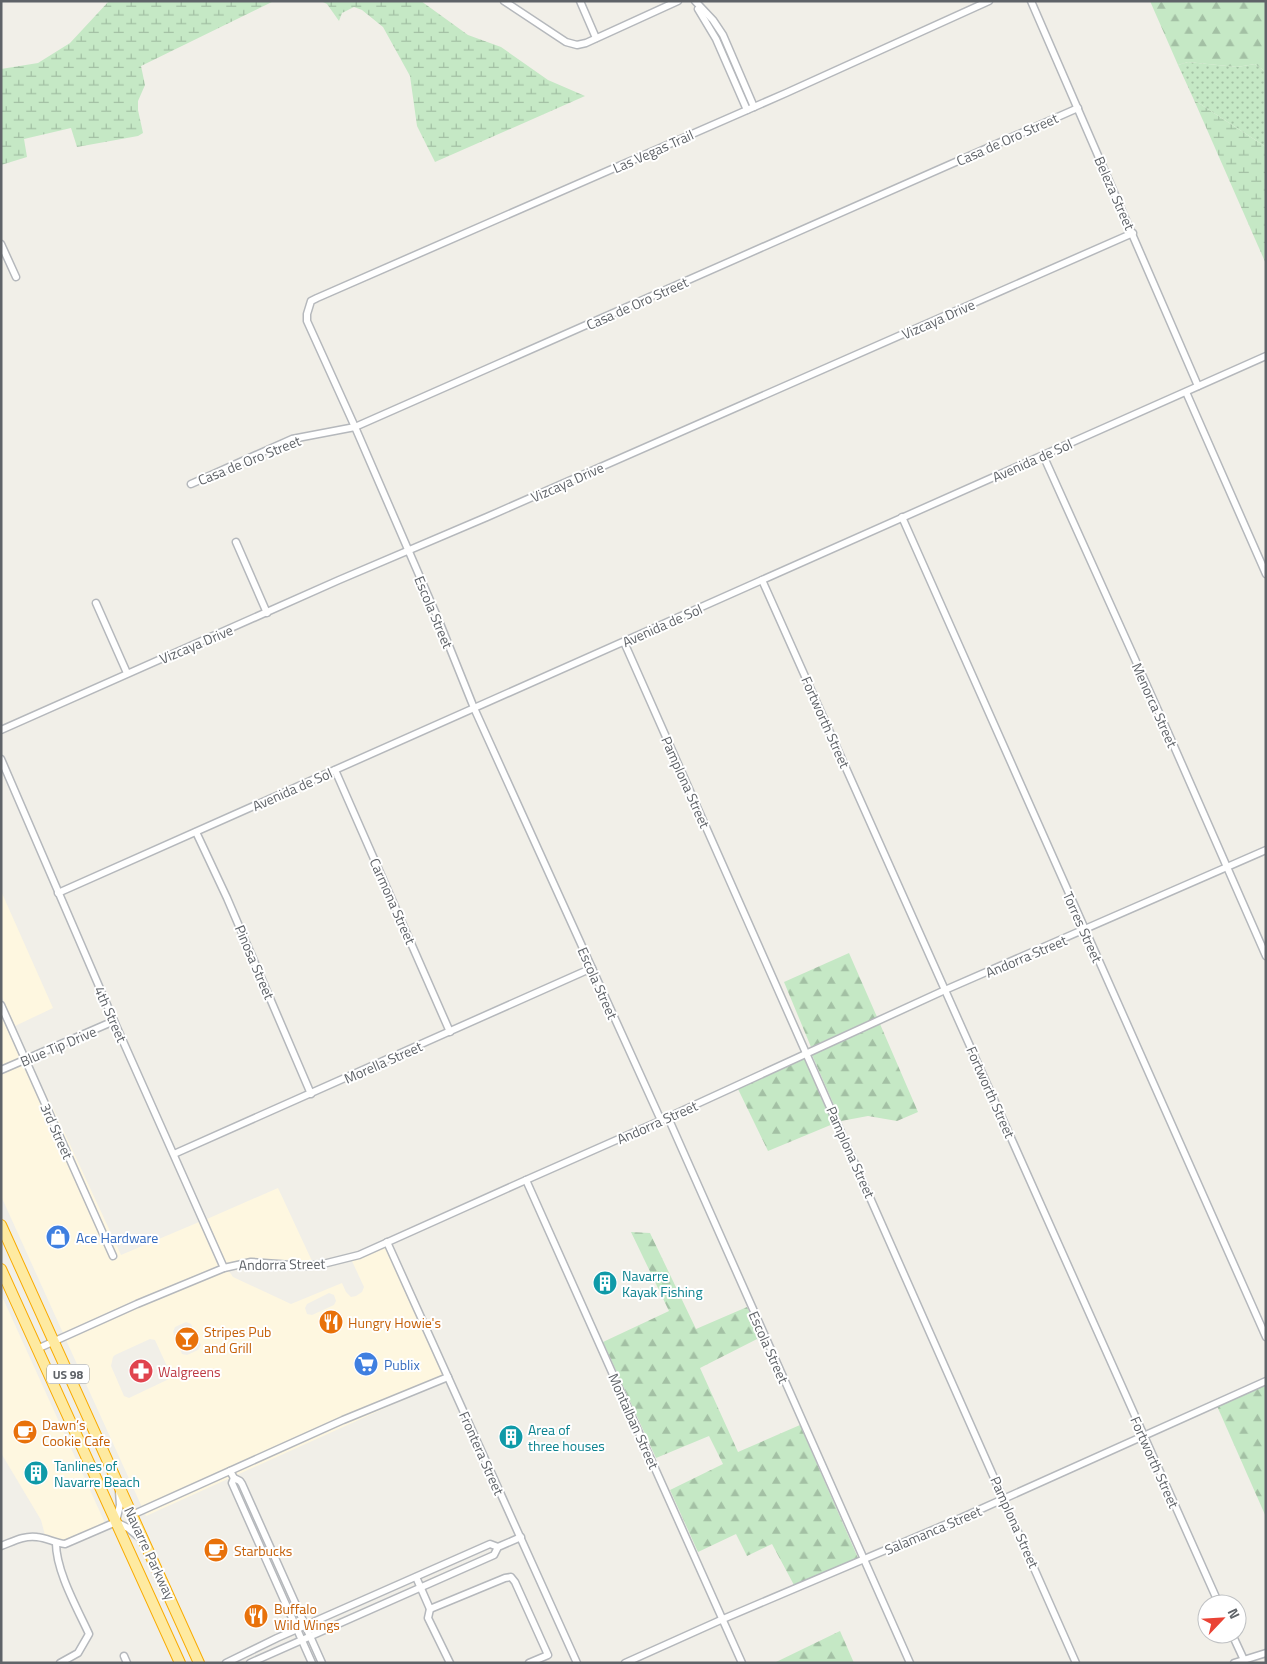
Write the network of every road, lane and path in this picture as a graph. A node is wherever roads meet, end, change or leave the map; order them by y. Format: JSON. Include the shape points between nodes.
{"nodes":[{"id":1,"x":504,"y":1,"type":"edge"},
{"id":2,"x":580,"y":1,"type":"edge"},
{"id":3,"x":678,"y":1,"type":"edge"},
{"id":4,"x":694,"y":1,"type":"edge"},
{"id":5,"x":989,"y":1,"type":"edge"},
{"id":6,"x":1031,"y":1,"type":"edge"},
{"id":7,"x":596,"y":38,"type":"junction"},
{"id":8,"x":754,"y":107,"type":"junction"},
{"id":9,"x":1078,"y":108,"type":"junction"},
{"id":10,"x":747,"y":110,"type":"junction"},
{"id":11,"x":1133,"y":234,"type":"junction"},
{"id":12,"x":1,"y":244,"type":"edge"},
{"id":13,"x":16,"y":277,"type":"dead end"},
{"id":14,"x":317,"y":298,"type":"joint"},
{"id":15,"x":1266,"y":356,"type":"edge"},
{"id":16,"x":1198,"y":386,"type":"junction"},
{"id":17,"x":1186,"y":392,"type":"junction"},
{"id":18,"x":355,"y":427,"type":"junction"},
{"id":19,"x":1043,"y":455,"type":"junction"},
{"id":20,"x":191,"y":484,"type":"dead end"},
{"id":21,"x":902,"y":517,"type":"junction"},
{"id":22,"x":236,"y":542,"type":"dead end"},
{"id":23,"x":408,"y":551,"type":"junction"},
{"id":24,"x":1266,"y":574,"type":"edge"},
{"id":25,"x":762,"y":580,"type":"junction"},
{"id":26,"x":96,"y":603,"type":"dead end"},
{"id":27,"x":266,"y":613,"type":"junction"},
{"id":28,"x":624,"y":642,"type":"junction"},
{"id":29,"x":127,"y":673,"type":"junction"},
{"id":30,"x":474,"y":708,"type":"junction"},
{"id":31,"x":1,"y":730,"type":"edge"},
{"id":32,"x":1,"y":759,"type":"edge"},
{"id":33,"x":335,"y":770,"type":"junction"},
{"id":34,"x":196,"y":832,"type":"junction"},
{"id":35,"x":1266,"y":850,"type":"edge"},
{"id":36,"x":1226,"y":867,"type":"junction"},
{"id":37,"x":58,"y":893,"type":"junction"},
{"id":38,"x":1085,"y":930,"type":"junction"},
{"id":39,"x":1266,"y":956,"type":"edge"},
{"id":40,"x":592,"y":968,"type":"junction"},
{"id":41,"x":945,"y":990,"type":"junction"},
{"id":42,"x":1,"y":1005,"type":"edge"},
{"id":43,"x":114,"y":1021,"type":"junction"},
{"id":44,"x":450,"y":1032,"type":"junction"},
{"id":45,"x":807,"y":1053,"type":"junction"},
{"id":46,"x":26,"y":1059,"type":"junction"},
{"id":47,"x":1,"y":1070,"type":"edge"},
{"id":48,"x":311,"y":1094,"type":"junction"},
{"id":49,"x":664,"y":1119,"type":"junction"},
{"id":50,"x":174,"y":1154,"type":"junction"},
{"id":51,"x":526,"y":1180,"type":"junction"},
{"id":52,"x":1,"y":1225,"type":"edge"},
{"id":53,"x":387,"y":1242,"type":"junction"},
{"id":54,"x":113,"y":1256,"type":"dead end"},
{"id":55,"x":224,"y":1268,"type":"junction"},
{"id":56,"x":1,"y":1269,"type":"edge"},
{"id":57,"x":1266,"y":1337,"type":"edge"},
{"id":58,"x":54,"y":1341,"type":"junction"},
{"id":59,"x":38,"y":1349,"type":"junction"},
{"id":60,"x":448,"y":1377,"type":"junction"},
{"id":61,"x":1266,"y":1381,"type":"edge"},
{"id":62,"x":1143,"y":1435,"type":"junction"},
{"id":63,"x":230,"y":1471,"type":"junction"},
{"id":64,"x":234,"y":1478,"type":"junction"},
{"id":65,"x":119,"y":1486,"type":"junction"},
{"id":66,"x":1004,"y":1498,"type":"junction"},
{"id":67,"x":132,"y":1515,"type":"junction"},
{"id":68,"x":116,"y":1522,"type":"junction"},
{"id":69,"x":521,"y":1538,"type":"junction"},
{"id":70,"x":56,"y":1544,"type":"junction"},
{"id":71,"x":146,"y":1544,"type":"junction"},
{"id":72,"x":1,"y":1546,"type":"edge"},
{"id":73,"x":498,"y":1547,"type":"junction"},
{"id":74,"x":864,"y":1560,"type":"junction"},
{"id":75,"x":416,"y":1576,"type":"junction"},
{"id":76,"x":420,"y":1588,"type":"junction"},
{"id":77,"x":1215,"y":1594,"type":"edge"},
{"id":78,"x":430,"y":1609,"type":"junction"},
{"id":79,"x":723,"y":1619,"type":"junction"},
{"id":80,"x":310,"y":1624,"type":"junction"},
{"id":81,"x":298,"y":1629,"type":"junction"},
{"id":82,"x":310,"y":1636,"type":"junction"},
{"id":83,"x":302,"y":1640,"type":"junction"},
{"id":84,"x":1237,"y":1644,"type":"edge"},
{"id":85,"x":1266,"y":1654,"type":"edge"},
{"id":86,"x":548,"y":1655,"type":"junction"},
{"id":87,"x":1244,"y":1660,"type":"junction"},
{"id":88,"x":60,"y":1663,"type":"edge"},
{"id":89,"x":180,"y":1663,"type":"edge"},
{"id":90,"x":199,"y":1663,"type":"edge"},
{"id":91,"x":226,"y":1663,"type":"edge"},
{"id":92,"x":250,"y":1663,"type":"edge"},
{"id":93,"x":312,"y":1663,"type":"edge"},
{"id":94,"x":322,"y":1663,"type":"edge"},
{"id":95,"x":450,"y":1663,"type":"edge"},
{"id":96,"x":529,"y":1663,"type":"edge"},
{"id":97,"x":552,"y":1663,"type":"edge"},
{"id":98,"x":577,"y":1663,"type":"edge"},
{"id":99,"x":625,"y":1663,"type":"edge"},
{"id":100,"x":742,"y":1663,"type":"edge"},
{"id":101,"x":910,"y":1663,"type":"edge"},
{"id":102,"x":1076,"y":1663,"type":"edge"},
{"id":103,"x":1234,"y":1663,"type":"edge"}],
"edges":[{"from":1,"to":7,"type":"street","via":[[566,42],[576,45]]},
{"from":2,"to":7,"type":"street"},
{"from":3,"to":7,"type":"street"},
{"from":4,"to":8,"type":"street","via":[[723,35]]},
{"from":4,"to":10,"type":"street","via":[[716,39]]},
{"from":5,"to":8,"type":"street","name":"Las Vegas Trail"},
{"from":6,"to":9,"type":"street","name":"Beleza Street"},
{"from":8,"to":10,"type":"street","name":"Las Vegas Trail"},
{"from":9,"to":11,"type":"street","name":"Beleza Street"},
{"from":9,"to":18,"type":"street","name":"Casa de Oro Street"},
{"from":10,"to":14,"type":"street","name":"Las Vegas Trail"},
{"from":11,"to":16,"type":"street","name":"Beleza Street"},
{"from":11,"to":23,"type":"street","name":"Vizcaya Drive"},
{"from":12,"to":13,"type":"street"},
{"from":14,"to":18,"type":"street","name":"Escola Street","via":[[311,301],[307,321]]},
{"from":15,"to":16,"type":"street","name":"Avenida de Sol"},
{"from":16,"to":17,"type":"street","name":"Avenida de Sol"},
{"from":17,"to":19,"type":"street","name":"Avenida de Sol"},
{"from":17,"to":24,"type":"street"},
{"from":18,"to":20,"type":"street","name":"Casa de Oro Street","via":[[292,439]]},
{"from":18,"to":23,"type":"street","name":"Escola Street"},
{"from":19,"to":21,"type":"street","name":"Avenida de Sol"},
{"from":19,"to":36,"type":"street","name":"Menorca Street"},
{"from":21,"to":25,"type":"street","name":"Avenida de Sol"},
{"from":21,"to":38,"type":"street","name":"Torres Street"},
{"from":22,"to":27,"type":"street"},
{"from":23,"to":27,"type":"street","name":"Vizcaya Drive"},
{"from":23,"to":30,"type":"street","name":"Escola Street"},
{"from":25,"to":28,"type":"street","name":"Avenida de Sol"},
{"from":25,"to":41,"type":"street","name":"Fortworth Street"},
{"from":26,"to":29,"type":"street"},
{"from":27,"to":29,"type":"street","name":"Vizcaya Drive"},
{"from":28,"to":30,"type":"street","name":"Avenida de Sol"},
{"from":28,"to":45,"type":"street","name":"Pamplona Street"},
{"from":29,"to":31,"type":"street","name":"Vizcaya Drive"},
{"from":30,"to":33,"type":"street","name":"Avenida de Sol"},
{"from":30,"to":40,"type":"street","name":"Escola Street"},
{"from":32,"to":37,"type":"street","name":"4th Street"},
{"from":33,"to":34,"type":"street","name":"Avenida de Sol"},
{"from":33,"to":44,"type":"street","name":"Carmona Street"},
{"from":34,"to":37,"type":"street","name":"Avenida de Sol"},
{"from":34,"to":48,"type":"street","name":"Pinosa Street"},
{"from":35,"to":36,"type":"street","name":"Andorra Street"},
{"from":36,"to":38,"type":"street","name":"Andorra Street"},
{"from":36,"to":39,"type":"street","name":"Menorca Street"},
{"from":37,"to":43,"type":"street","name":"4th Street"},
{"from":38,"to":41,"type":"street","name":"Andorra Street"},
{"from":38,"to":57,"type":"street","name":"Torres Street"},
{"from":40,"to":44,"type":"street","name":"Morella Street"},
{"from":40,"to":49,"type":"street","name":"Escola Street","via":[[659,1116]]},
{"from":41,"to":45,"type":"street","name":"Andorra Street"},
{"from":41,"to":62,"type":"street","name":"Fortworth Street"},
{"from":42,"to":46,"type":"street","name":"3rd Street"},
{"from":43,"to":46,"type":"street","name":"Blue Tip Drive"},
{"from":43,"to":50,"type":"street","name":"4th Street"},
{"from":44,"to":48,"type":"street","name":"Morella Street"},
{"from":45,"to":49,"type":"street","name":"Andorra Street"},
{"from":45,"to":66,"type":"street","name":"Pamplona Street"},
{"from":46,"to":47,"type":"street","name":"Blue Tip Drive"},
{"from":46,"to":54,"type":"street","name":"3rd Street"},
{"from":48,"to":50,"type":"street","name":"Morella Street"},
{"from":49,"to":51,"type":"street","name":"Andorra Street"},
{"from":49,"to":74,"type":"street","name":"Escola Street","via":[[670,1122]]},
{"from":50,"to":55,"type":"street","name":"4th Street"},
{"from":51,"to":53,"type":"street","name":"Andorra Street"},
{"from":51,"to":79,"type":"street","name":"Montalban Street"},
{"from":52,"to":58,"type":"highway","name":"Navarre Parkway","number":"US 98"},
{"from":53,"to":55,"type":"street","name":"Andorra Street","via":[[359,1255],[324,1264],[305,1266],[251,1262]]},
{"from":53,"to":60,"type":"street","name":"Frontera Street"},
{"from":55,"to":58,"type":"street","name":"Andorra Street"},
{"from":56,"to":59,"type":"highway","name":"Navarre Parkway","number":"US 98"},
{"from":58,"to":59,"type":"street","name":"Andorra Street"},
{"from":58,"to":65,"type":"highway","name":"Navarre Parkway","number":"US 98"},
{"from":59,"to":68,"type":"highway","name":"Navarre Parkway","number":"US 98"},
{"from":60,"to":63,"type":"street"},
{"from":60,"to":69,"type":"street","name":"Frontera Street"},
{"from":61,"to":62,"type":"street","name":"Salamanca Street"},
{"from":62,"to":66,"type":"street","name":"Salamanca Street"},
{"from":62,"to":77,"type":"street","name":"Fortworth Street"},
{"from":63,"to":64,"type":"street"},
{"from":63,"to":67,"type":"street"},
{"from":64,"to":80,"type":"street","via":[[242,1484]]},
{"from":64,"to":81,"type":"street","via":[[232,1483]]},
{"from":65,"to":67,"type":"highway","name":"Navarre Parkway","number":"US 98"},
{"from":65,"to":68,"type":"street","via":[[120,1505]]},
{"from":66,"to":74,"type":"street","name":"Salamanca Street"},
{"from":66,"to":102,"type":"street","name":"Pamplona Street"},
{"from":67,"to":71,"type":"highway","name":"Navarre Parkway","number":"US 98"},
{"from":68,"to":70,"type":"street","via":[[65,1544]]},
{"from":68,"to":71,"type":"street"},
{"from":68,"to":89,"type":"highway","name":"Navarre Parkway","number":"US 98"},
{"from":69,"to":73,"type":"street"},
{"from":69,"to":98,"type":"street","name":"Frontera Street"},
{"from":70,"to":72,"type":"street","via":[[37,1537],[23,1537]]},
{"from":70,"to":88,"type":"street","via":[[59,1566],[89,1634],[78,1653]]},
{"from":71,"to":90,"type":"highway","name":"Navarre Parkway","number":"US 98"},
{"from":73,"to":75,"type":"street","via":[[490,1544]]},
{"from":73,"to":76,"type":"street","via":[[494,1555]]},
{"from":74,"to":79,"type":"street","name":"Salamanca Street"},
{"from":74,"to":101,"type":"street","name":"Escola Street"},
{"from":75,"to":76,"type":"street"},
{"from":75,"to":80,"type":"street"},
{"from":76,"to":78,"type":"street"},
{"from":76,"to":82,"type":"street"},
{"from":78,"to":86,"type":"street","via":[[511,1577]]},
{"from":78,"to":95,"type":"street","via":[[428,1618]]},
{"from":79,"to":99,"type":"street","name":"Salamanca Street"},
{"from":79,"to":100,"type":"street","name":"Montalban Street"},
{"from":80,"to":81,"type":"street"},
{"from":80,"to":82,"type":"street"},
{"from":81,"to":83,"type":"street"},
{"from":81,"to":91,"type":"street"},
{"from":82,"to":83,"type":"street"},
{"from":82,"to":94,"type":"street"},
{"from":83,"to":92,"type":"street"},
{"from":83,"to":93,"type":"street"},
{"from":84,"to":87,"type":"street"},
{"from":85,"to":87,"type":"street"},
{"from":86,"to":96,"type":"street"},
{"from":86,"to":97,"type":"street"},
{"from":87,"to":103,"type":"street"}]}
